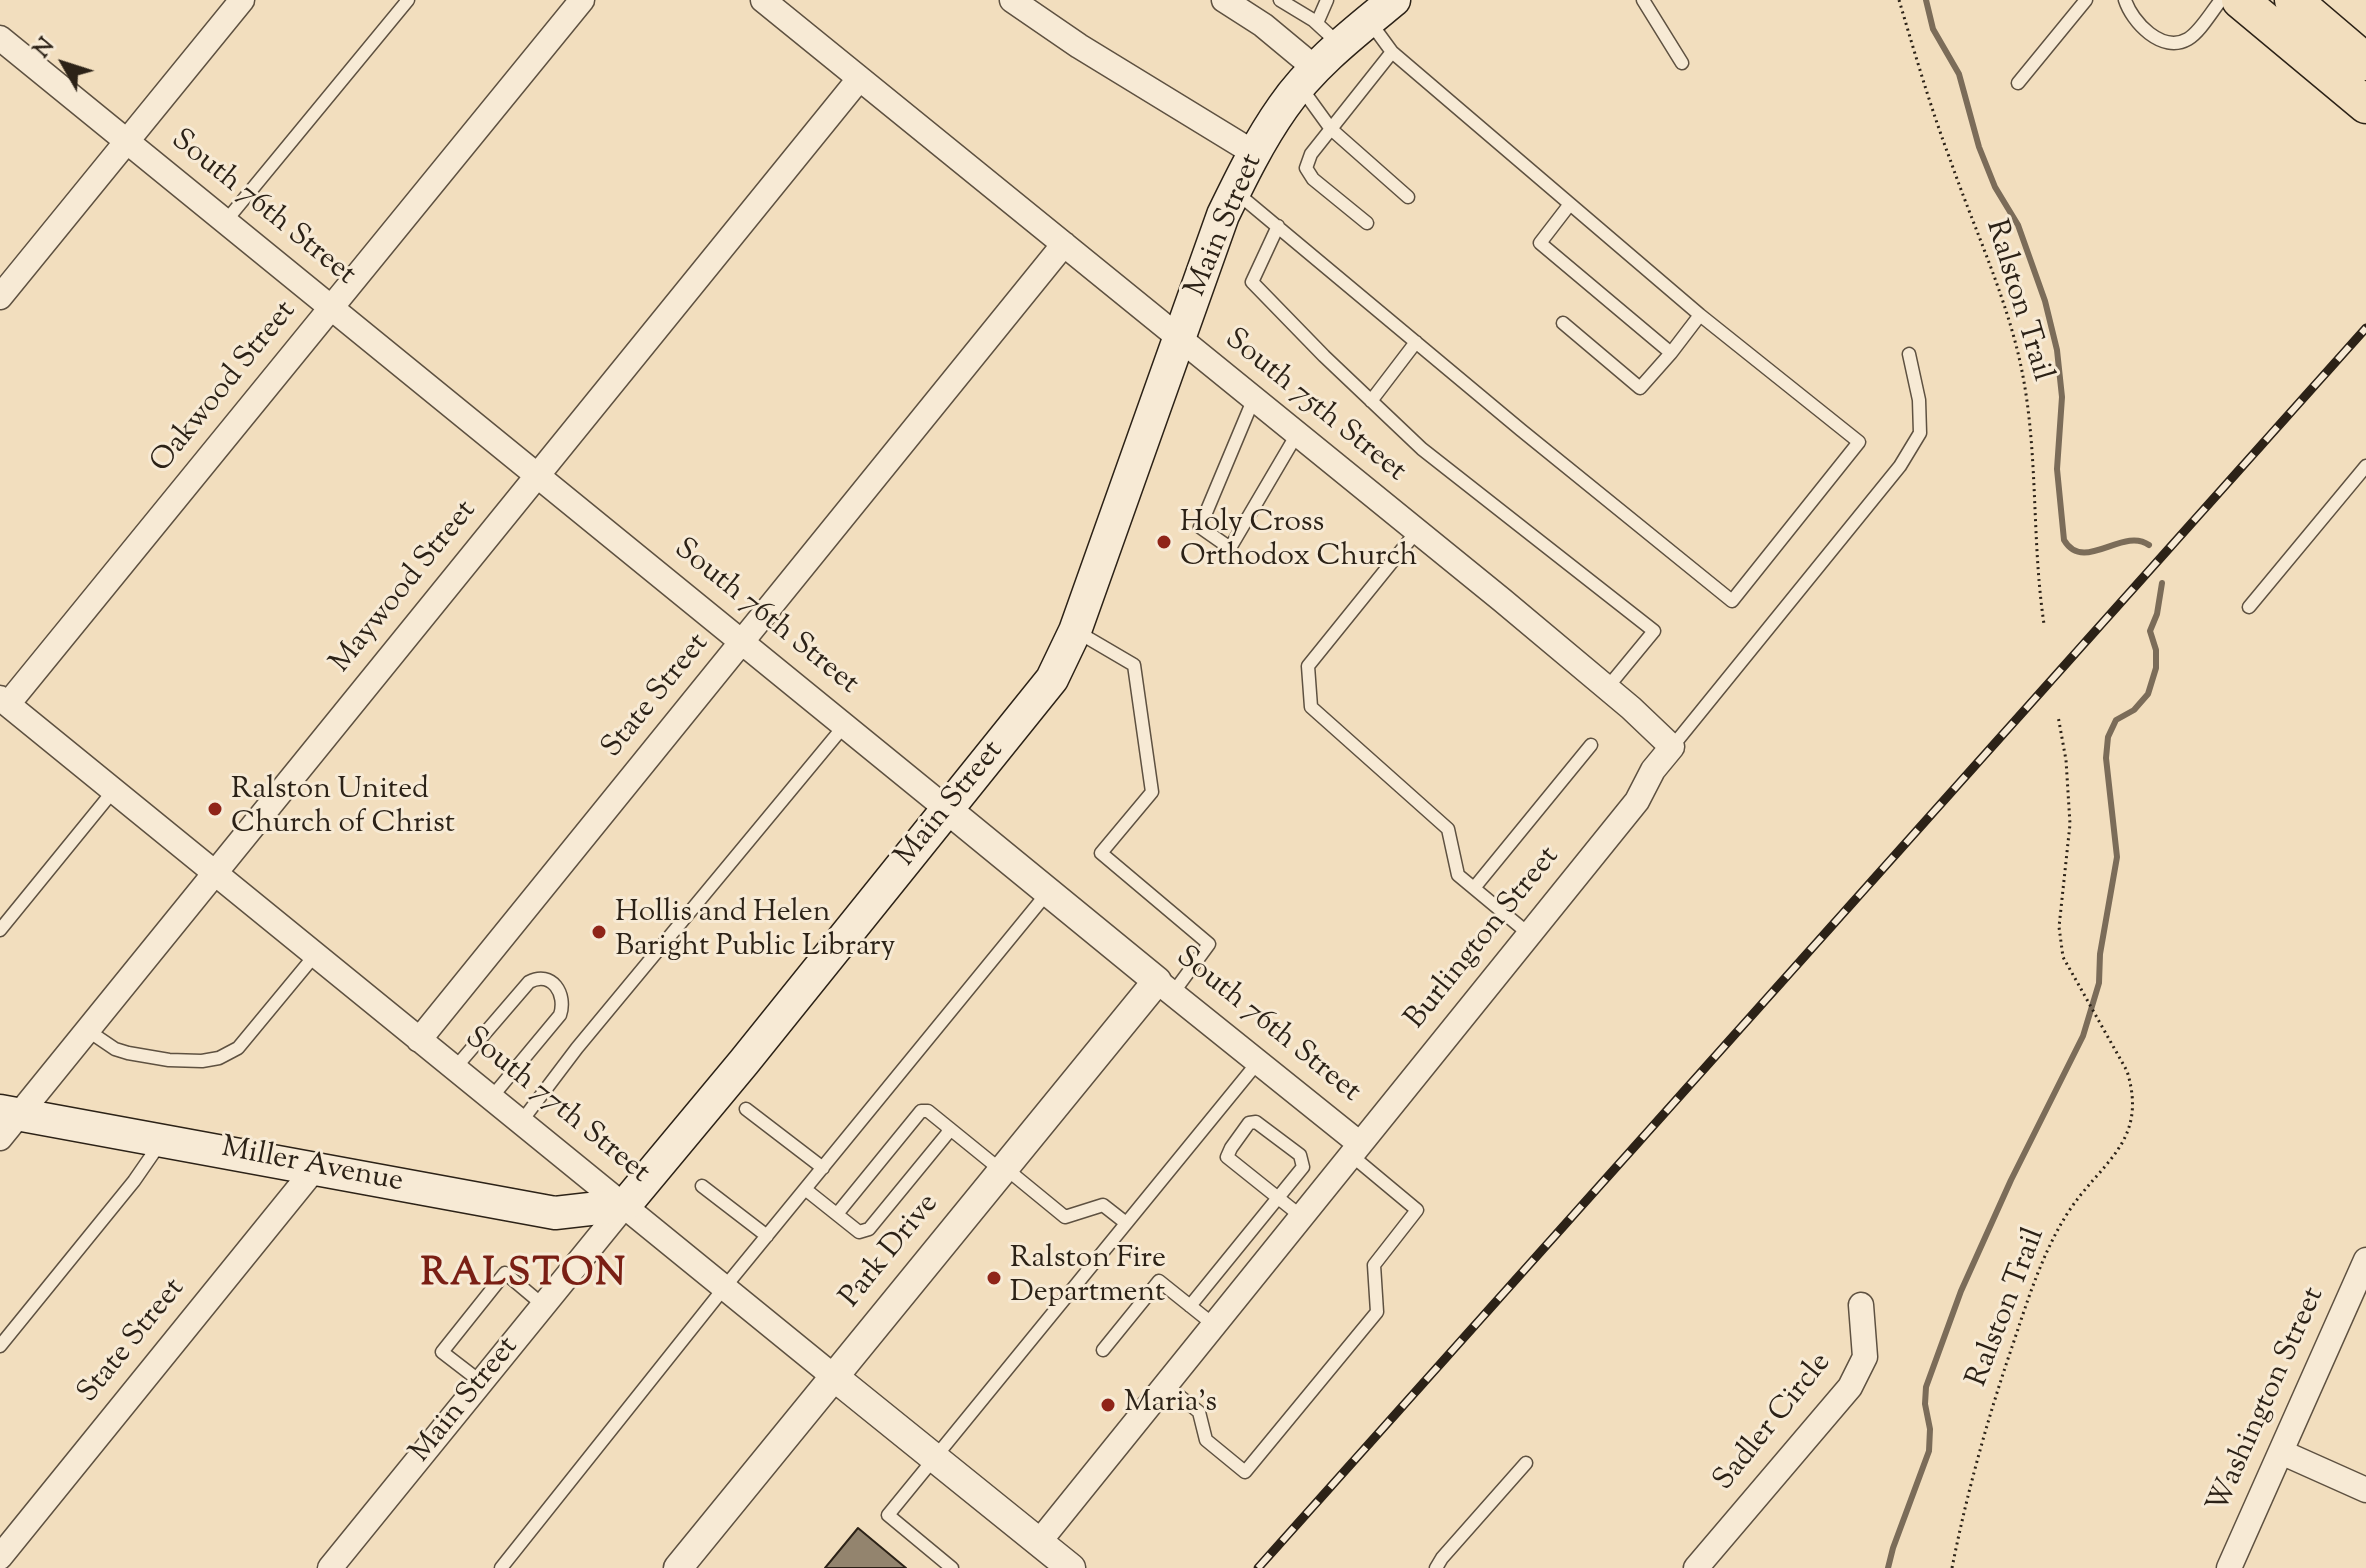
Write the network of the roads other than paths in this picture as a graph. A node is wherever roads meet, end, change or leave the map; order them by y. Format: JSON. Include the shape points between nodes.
{"nodes":[{"id":1,"x":242,"y":0,"type":"edge"},
{"id":2,"x":408,"y":0,"type":"edge"},
{"id":3,"x":582,"y":0,"type":"edge"},
{"id":4,"x":763,"y":0,"type":"edge"},
{"id":5,"x":1012,"y":0,"type":"edge"},
{"id":6,"x":1224,"y":0,"type":"edge"},
{"id":7,"x":1327,"y":0,"type":"edge"},
{"id":8,"x":1394,"y":0,"type":"edge"},
{"id":9,"x":1643,"y":0,"type":"edge"},
{"id":10,"x":2086,"y":0,"type":"edge"},
{"id":11,"x":2125,"y":0,"type":"edge"},
{"id":12,"x":2221,"y":0,"type":"edge"},
{"id":13,"x":2240,"y":0,"type":"edge"},
{"id":14,"x":2293,"y":0,"type":"edge"},
{"id":15,"x":1283,"y":1,"type":"edge"},
{"id":16,"x":1369,"y":21,"type":"junction"},
{"id":17,"x":1317,"y":23,"type":"junction"},
{"id":18,"x":0,"y":38,"type":"edge"},
{"id":19,"x":1341,"y":45,"type":"junction"},
{"id":20,"x":1392,"y":52,"type":"junction"},
{"id":21,"x":2366,"y":62,"type":"edge"},
{"id":22,"x":1682,"y":63,"type":"dead end"},
{"id":23,"x":1308,"y":78,"type":"junction"},
{"id":24,"x":859,"y":79,"type":"junction"},
{"id":25,"x":2018,"y":83,"type":"dead end"},
{"id":26,"x":2366,"y":105,"type":"edge"},
{"id":27,"x":1331,"y":129,"type":"junction"},
{"id":28,"x":127,"y":143,"type":"junction"},
{"id":29,"x":1254,"y":153,"type":"junction"},
{"id":30,"x":1234,"y":191,"type":"junction"},
{"id":31,"x":1408,"y":197,"type":"dead end"},
{"id":32,"x":1570,"y":204,"type":"junction"},
{"id":33,"x":225,"y":222,"type":"junction"},
{"id":34,"x":1367,"y":223,"type":"dead end"},
{"id":35,"x":1278,"y":226,"type":"junction"},
{"id":36,"x":1064,"y":244,"type":"junction"},
{"id":37,"x":0,"y":297,"type":"edge"},
{"id":38,"x":331,"y":309,"type":"junction"},
{"id":39,"x":1700,"y":315,"type":"junction"},
{"id":40,"x":1563,"y":323,"type":"dead end"},
{"id":41,"x":1180,"y":339,"type":"junction"},
{"id":42,"x":1416,"y":342,"type":"junction"},
{"id":43,"x":1671,"y":353,"type":"junction"},
{"id":44,"x":1909,"y":354,"type":"dead end"},
{"id":45,"x":1254,"y":398,"type":"junction"},
{"id":46,"x":1371,"y":401,"type":"junction"},
{"id":47,"x":1297,"y":434,"type":"junction"},
{"id":48,"x":2366,"y":466,"type":"edge"},
{"id":49,"x":537,"y":476,"type":"junction"},
{"id":50,"x":1417,"y":531,"type":"junction"},
{"id":51,"x":2249,"y":607,"type":"dead end"},
{"id":52,"x":1075,"y":631,"type":"junction"},
{"id":53,"x":742,"y":644,"type":"junction"},
{"id":54,"x":1607,"y":688,"type":"junction"},
{"id":55,"x":3,"y":706,"type":"edge"},
{"id":56,"x":844,"y":726,"type":"junction"},
{"id":57,"x":1591,"y":745,"type":"dead end"},
{"id":58,"x":1672,"y":747,"type":"junction"},
{"id":59,"x":114,"y":790,"type":"junction"},
{"id":60,"x":948,"y":810,"type":"junction"},
{"id":61,"x":215,"y":873,"type":"junction"},
{"id":62,"x":1474,"y":888,"type":"junction"},
{"id":63,"x":1048,"y":892,"type":"junction"},
{"id":64,"x":0,"y":930,"type":"edge"},
{"id":65,"x":1529,"y":934,"type":"junction"},
{"id":66,"x":315,"y":955,"type":"junction"},
{"id":67,"x":1165,"y":987,"type":"junction"},
{"id":68,"x":87,"y":1030,"type":"junction"},
{"id":69,"x":419,"y":1040,"type":"junction"},
{"id":70,"x":1258,"y":1062,"type":"junction"},
{"id":71,"x":455,"y":1068,"type":"junction"},
{"id":72,"x":491,"y":1098,"type":"junction"},
{"id":73,"x":746,"y":1109,"type":"dead end"},
{"id":74,"x":7,"y":1121,"type":"edge"},
{"id":75,"x":521,"y":1122,"type":"junction"},
{"id":76,"x":949,"y":1128,"type":"junction"},
{"id":77,"x":163,"y":1139,"type":"junction"},
{"id":78,"x":1356,"y":1150,"type":"junction"},
{"id":79,"x":316,"y":1167,"type":"junction"},
{"id":80,"x":823,"y":1168,"type":"junction"},
{"id":81,"x":1003,"y":1169,"type":"junction"},
{"id":82,"x":702,"y":1186,"type":"dead end"},
{"id":83,"x":805,"y":1189,"type":"junction"},
{"id":84,"x":1279,"y":1198,"type":"junction"},
{"id":85,"x":625,"y":1205,"type":"junction"},
{"id":86,"x":837,"y":1214,"type":"junction"},
{"id":87,"x":1302,"y":1217,"type":"junction"},
{"id":88,"x":1126,"y":1223,"type":"junction"},
{"id":89,"x":767,"y":1236,"type":"junction"},
{"id":90,"x":2366,"y":1260,"type":"edge"},
{"id":91,"x":724,"y":1288,"type":"junction"},
{"id":92,"x":543,"y":1305,"type":"junction"},
{"id":93,"x":1861,"y":1305,"type":"dead end"},
{"id":94,"x":1190,"y":1306,"type":"junction"},
{"id":95,"x":1214,"y":1325,"type":"junction"},
{"id":96,"x":0,"y":1346,"type":"edge"},
{"id":97,"x":1103,"y":1350,"type":"dead end"},
{"id":98,"x":833,"y":1376,"type":"junction"},
{"id":99,"x":481,"y":1382,"type":"junction"},
{"id":100,"x":1166,"y":1385,"type":"junction"},
{"id":101,"x":2281,"y":1452,"type":"junction"},
{"id":102,"x":934,"y":1457,"type":"junction"},
{"id":103,"x":1526,"y":1463,"type":"dead end"},
{"id":104,"x":2366,"y":1490,"type":"edge"},
{"id":105,"x":1039,"y":1542,"type":"junction"},
{"id":106,"x":0,"y":1557,"type":"edge"},
{"id":107,"x":330,"y":1568,"type":"edge"},
{"id":108,"x":501,"y":1568,"type":"edge"},
{"id":109,"x":678,"y":1568,"type":"edge"},
{"id":110,"x":952,"y":1568,"type":"edge"},
{"id":111,"x":1071,"y":1568,"type":"edge"},
{"id":112,"x":1436,"y":1568,"type":"edge"},
{"id":113,"x":1696,"y":1568,"type":"edge"},
{"id":114,"x":2229,"y":1568,"type":"edge"}],
"edges":[{"from":1,"to":28,"type":"street"},
{"from":2,"to":33,"type":"lane"},
{"from":3,"to":38,"type":"street","name":"Oakwood Street"},
{"from":4,"to":24,"type":"street","name":"South 75th Street"},
{"from":5,"to":29,"type":"street"},
{"from":6,"to":23,"type":"street","via":[[1263,25]]},
{"from":7,"to":17,"type":"lane"},
{"from":8,"to":16,"type":"main road","name":"Main Street"},
{"from":9,"to":22,"type":"lane"},
{"from":10,"to":25,"type":"lane"},
{"from":11,"to":12,"type":"lane","via":[[2141,27],[2178,42],[2189,39]]},
{"from":13,"to":26,"type":"main road"},
{"from":14,"to":21,"type":"main road"},
{"from":15,"to":17,"type":"lane"},
{"from":16,"to":19,"type":"main road","name":"Main Street"},
{"from":16,"to":20,"type":"lane"},
{"from":17,"to":19,"type":"lane"},
{"from":18,"to":28,"type":"street","name":"South 76th Street"},
{"from":19,"to":23,"type":"main road","name":"Main Street"},
{"from":20,"to":27,"type":"lane"},
{"from":20,"to":32,"type":"lane"},
{"from":23,"to":27,"type":"lane"},
{"from":23,"to":29,"type":"main road","name":"Main Street"},
{"from":24,"to":36,"type":"street","name":"South 75th Street"},
{"from":24,"to":49,"type":"street","name":"Maywood Street"},
{"from":27,"to":31,"type":"lane"},
{"from":27,"to":34,"type":"lane","via":[[1306,168]]},
{"from":28,"to":33,"type":"street","name":"South 76th Street"},
{"from":28,"to":37,"type":"street"},
{"from":29,"to":30,"type":"main road","name":"Main Street"},
{"from":30,"to":35,"type":"lane"},
{"from":30,"to":41,"type":"main road","name":"Main Street"},
{"from":32,"to":39,"type":"lane"},
{"from":32,"to":43,"type":"lane","via":[[1540,243]]},
{"from":33,"to":38,"type":"street","name":"South 76th Street"},
{"from":35,"to":42,"type":"lane"},
{"from":35,"to":46,"type":"lane","via":[[1252,282]]},
{"from":36,"to":41,"type":"street","name":"South 75th Street"},
{"from":36,"to":53,"type":"street","name":"State Street"},
{"from":38,"to":49,"type":"street","name":"South 76th Street"},
{"from":38,"to":55,"type":"street","name":"Oakwood Street"},
{"from":39,"to":42,"type":"lane","via":[[1859,442],[1732,601]]},
{"from":39,"to":43,"type":"lane"},
{"from":40,"to":43,"type":"lane","via":[[1640,388]]},
{"from":41,"to":45,"type":"street","name":"South 75th Street"},
{"from":41,"to":52,"type":"main road","name":"Main Street"},
{"from":42,"to":46,"type":"lane"},
{"from":44,"to":58,"type":"lane","name":"Burlington Street","via":[[1920,433],[1900,466]]},
{"from":45,"to":47,"type":"street","name":"South 75th Street"},
{"from":45,"to":47,"type":"lane","via":[[1200,527],[1230,548]]},
{"from":46,"to":54,"type":"lane","via":[[1422,449],[1654,631]]},
{"from":47,"to":50,"type":"street","name":"South 75th Street"},
{"from":48,"to":51,"type":"lane"},
{"from":49,"to":53,"type":"street","name":"South 76th Street"},
{"from":49,"to":61,"type":"street","name":"Maywood Street"},
{"from":50,"to":54,"type":"street","name":"South 75th Street"},
{"from":50,"to":62,"type":"lane","via":[[1308,666],[1311,707],[1448,829],[1458,875]]},
{"from":52,"to":60,"type":"main road","name":"Main Street","via":[[1052,679]]},
{"from":52,"to":67,"type":"lane","via":[[1134,665],[1152,792],[1101,853],[1209,944]]},
{"from":53,"to":56,"type":"street","name":"South 76th Street"},
{"from":53,"to":69,"type":"street","name":"State Street"},
{"from":54,"to":58,"type":"street","name":"South 75th Street"},
{"from":55,"to":59,"type":"street","name":"South 77th Street"},
{"from":56,"to":60,"type":"street","name":"South 76th Street"},
{"from":56,"to":75,"type":"lane"},
{"from":57,"to":62,"type":"lane"},
{"from":58,"to":65,"type":"street","name":"Burlington Street","via":[[1637,801]]},
{"from":59,"to":61,"type":"street","name":"South 77th Street"},
{"from":59,"to":64,"type":"lane"},
{"from":60,"to":63,"type":"street","name":"South 76th Street"},
{"from":60,"to":85,"type":"main road","name":"Main Street"},
{"from":61,"to":66,"type":"street","name":"South 77th Street"},
{"from":61,"to":68,"type":"street","name":"Maywood Street"},
{"from":62,"to":65,"type":"lane"},
{"from":63,"to":67,"type":"street","name":"South 76th Street"},
{"from":63,"to":80,"type":"lane"},
{"from":65,"to":78,"type":"street","name":"Burlington Street"},
{"from":66,"to":68,"type":"lane","via":[[227,1056],[202,1061],[128,1053]]},
{"from":66,"to":69,"type":"street","name":"South 77th Street"},
{"from":67,"to":70,"type":"street","name":"South 76th Street"},
{"from":67,"to":81,"type":"street","name":"Park Drive"},
{"from":68,"to":74,"type":"street","name":"Maywood Street"},
{"from":69,"to":71,"type":"street","name":"South 77th Street"},
{"from":70,"to":78,"type":"street","name":"South 76th Street"},
{"from":70,"to":88,"type":"lane"},
{"from":71,"to":72,"type":"street","name":"South 77th Street"},
{"from":71,"to":72,"type":"lane","via":[[529,982],[547,980],[558,989],[564,1004],[560,1015]]},
{"from":72,"to":75,"type":"street","name":"South 77th Street"},
{"from":73,"to":80,"type":"lane"},
{"from":74,"to":77,"type":"main road","name":"Miller Avenue"},
{"from":75,"to":85,"type":"street","name":"South 77th Street"},
{"from":76,"to":81,"type":"lane"},
{"from":76,"to":86,"type":"lane","via":[[921,1111]]},
{"from":76,"to":86,"type":"lane","via":[[869,1229],[859,1232]]},
{"from":77,"to":79,"type":"main road","name":"Miller Avenue"},
{"from":77,"to":96,"type":"lane"},
{"from":78,"to":87,"type":"street","name":"Burlington Street"},
{"from":78,"to":100,"type":"lane","via":[[1417,1210],[1374,1265],[1377,1312],[1245,1472],[1206,1440],[1199,1412]]},
{"from":79,"to":85,"type":"main road","name":"Miller Avenue","via":[[555,1213]]},
{"from":79,"to":106,"type":"street","name":"State Street"},
{"from":80,"to":83,"type":"lane"},
{"from":81,"to":88,"type":"lane","via":[[1065,1217],[1103,1205]]},
{"from":81,"to":98,"type":"street","name":"Park Drive"},
{"from":82,"to":89,"type":"lane"},
{"from":83,"to":86,"type":"lane"},
{"from":83,"to":89,"type":"lane"},
{"from":84,"to":84,"type":"lane","via":[[1227,1157],[1249,1123],[1256,1122],[1300,1155],[1303,1167]]},
{"from":84,"to":87,"type":"lane"},
{"from":84,"to":94,"type":"lane"},
{"from":85,"to":91,"type":"street","name":"South 77th Street"},
{"from":85,"to":92,"type":"street","name":"Main Street"},
{"from":87,"to":95,"type":"street","name":"Burlington Street"},
{"from":88,"to":102,"type":"lane"},
{"from":89,"to":91,"type":"lane"},
{"from":90,"to":101,"type":"street","name":"Washington Street"},
{"from":91,"to":98,"type":"street","name":"South 77th Street"},
{"from":91,"to":108,"type":"lane"},
{"from":92,"to":99,"type":"street","name":"Main Street"},
{"from":92,"to":99,"type":"lane","via":[[505,1273],[442,1352]]},
{"from":93,"to":113,"type":"street","name":"Sadler Circle","via":[[1865,1357],[1850,1387]]},
{"from":94,"to":95,"type":"lane"},
{"from":94,"to":97,"type":"lane","via":[[1159,1281]]},
{"from":95,"to":100,"type":"street","name":"Burlington Street"},
{"from":98,"to":102,"type":"street","name":"South 77th Street"},
{"from":98,"to":109,"type":"street","name":"Park Drive"},
{"from":99,"to":107,"type":"street","name":"Main Street"},
{"from":100,"to":105,"type":"street","name":"Burlington Street"},
{"from":101,"to":104,"type":"street"},
{"from":101,"to":114,"type":"street","name":"Washington Street"},
{"from":102,"to":105,"type":"street","name":"South 77th Street"},
{"from":102,"to":110,"type":"lane","via":[[888,1515]]},
{"from":103,"to":112,"type":"lane"},
{"from":105,"to":111,"type":"street","name":"South 77th Street"}]}
